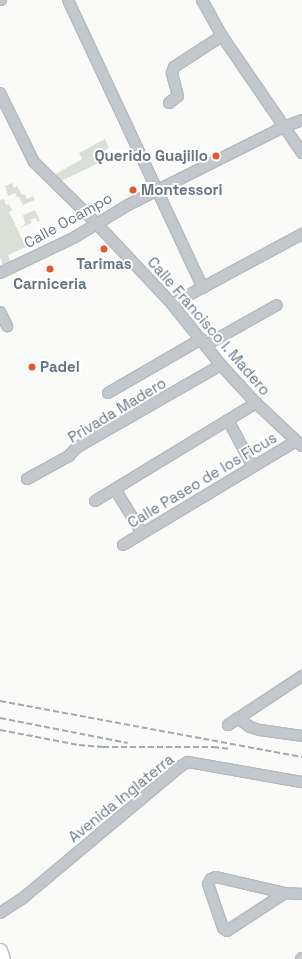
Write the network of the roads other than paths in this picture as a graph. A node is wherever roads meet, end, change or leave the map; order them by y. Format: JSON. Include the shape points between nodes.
{"nodes":[{"id":1,"x":68,"y":0,"type":"edge"},
{"id":2,"x":202,"y":0,"type":"edge"},
{"id":3,"x":222,"y":36,"type":"junction"},
{"id":4,"x":0,"y":93,"type":"edge"},
{"id":5,"x":169,"y":103,"type":"dead end"},
{"id":6,"x":302,"y":120,"type":"edge"},
{"id":7,"x":284,"y":127,"type":"junction"},
{"id":8,"x":302,"y":153,"type":"edge"},
{"id":9,"x":157,"y":190,"type":"junction"},
{"id":10,"x":96,"y":223,"type":"junction"},
{"id":11,"x":302,"y":234,"type":"edge"},
{"id":12,"x":0,"y":273,"type":"edge"},
{"id":13,"x":203,"y":288,"type":"junction"},
{"id":14,"x":172,"y":304,"type":"junction"},
{"id":15,"x":277,"y":305,"type":"dead end"},
{"id":16,"x":0,"y":312,"type":"edge"},
{"id":17,"x":7,"y":326,"type":"dead end"},
{"id":18,"x":203,"y":342,"type":"junction"},
{"id":19,"x":221,"y":365,"type":"junction"},
{"id":20,"x":108,"y":393,"type":"dead end"},
{"id":21,"x":256,"y":403,"type":"junction"},
{"id":22,"x":228,"y":420,"type":"junction"},
{"id":23,"x":299,"y":444,"type":"edge"},
{"id":24,"x":253,"y":467,"type":"junction"},
{"id":25,"x":27,"y":479,"type":"dead end"},
{"id":26,"x":115,"y":489,"type":"junction"},
{"id":27,"x":95,"y":501,"type":"dead end"},
{"id":28,"x":142,"y":533,"type":"junction"},
{"id":29,"x":123,"y":545,"type":"dead end"},
{"id":30,"x":302,"y":676,"type":"edge"},
{"id":31,"x":238,"y":718,"type":"junction"},
{"id":32,"x":228,"y":725,"type":"dead end"},
{"id":33,"x":302,"y":736,"type":"edge"},
{"id":34,"x":302,"y":782,"type":"edge"},
{"id":35,"x":285,"y":892,"type":"junction"},
{"id":36,"x":302,"y":894,"type":"edge"},
{"id":37,"x":0,"y":913,"type":"edge"},
{"id":38,"x":0,"y":950,"type":"edge"},
{"id":39,"x":3,"y":959,"type":"edge"}],
"edges":[{"from":1,"to":9,"type":"street"},
{"from":2,"to":3,"type":"street"},
{"from":3,"to":5,"type":"street","via":[[174,66],[172,73],[178,96]]},
{"from":3,"to":7,"type":"street"},
{"from":4,"to":10,"type":"street","name":"Calle Francisco I. Madero","via":[[34,162]]},
{"from":6,"to":7,"type":"street","name":"Calle Ocampo"},
{"from":7,"to":8,"type":"street"},
{"from":7,"to":9,"type":"street","name":"Calle Ocampo"},
{"from":9,"to":10,"type":"street","name":"Calle Ocampo"},
{"from":9,"to":13,"type":"street"},
{"from":10,"to":12,"type":"street","name":"Calle Ocampo","via":[[75,237]]},
{"from":10,"to":14,"type":"street","name":"Calle Francisco I. Madero"},
{"from":11,"to":13,"type":"street"},
{"from":13,"to":14,"type":"street"},
{"from":14,"to":18,"type":"street","name":"Calle Francisco I. Madero"},
{"from":15,"to":18,"type":"street"},
{"from":16,"to":17,"type":"street"},
{"from":18,"to":19,"type":"street","name":"Calle Francisco I. Madero"},
{"from":18,"to":20,"type":"street"},
{"from":19,"to":21,"type":"street","name":"Calle Francisco I. Madero"},
{"from":19,"to":25,"type":"street","name":"Privada Madero"},
{"from":21,"to":22,"type":"street"},
{"from":21,"to":23,"type":"street","name":"Calle Francisco I. Madero"},
{"from":22,"to":24,"type":"street"},
{"from":22,"to":26,"type":"street"},
{"from":23,"to":24,"type":"street","name":"Calle Paseo de los Ficus"},
{"from":24,"to":28,"type":"street","name":"Calle Paseo de los Ficus"},
{"from":26,"to":27,"type":"street"},
{"from":26,"to":28,"type":"street"},
{"from":28,"to":29,"type":"street","name":"Calle Paseo de los Ficus"},
{"from":30,"to":31,"type":"street"},
{"from":31,"to":32,"type":"street"},
{"from":31,"to":33,"type":"street","via":[[250,727],[260,730]]},
{"from":34,"to":37,"type":"street","name":"Avenida Inglaterra","via":[[188,762],[23,898]]},
{"from":35,"to":35,"type":"street","via":[[216,877],[208,884],[223,928],[227,931]]},
{"from":35,"to":36,"type":"street"},
{"from":38,"to":39,"type":"main road"}]}
